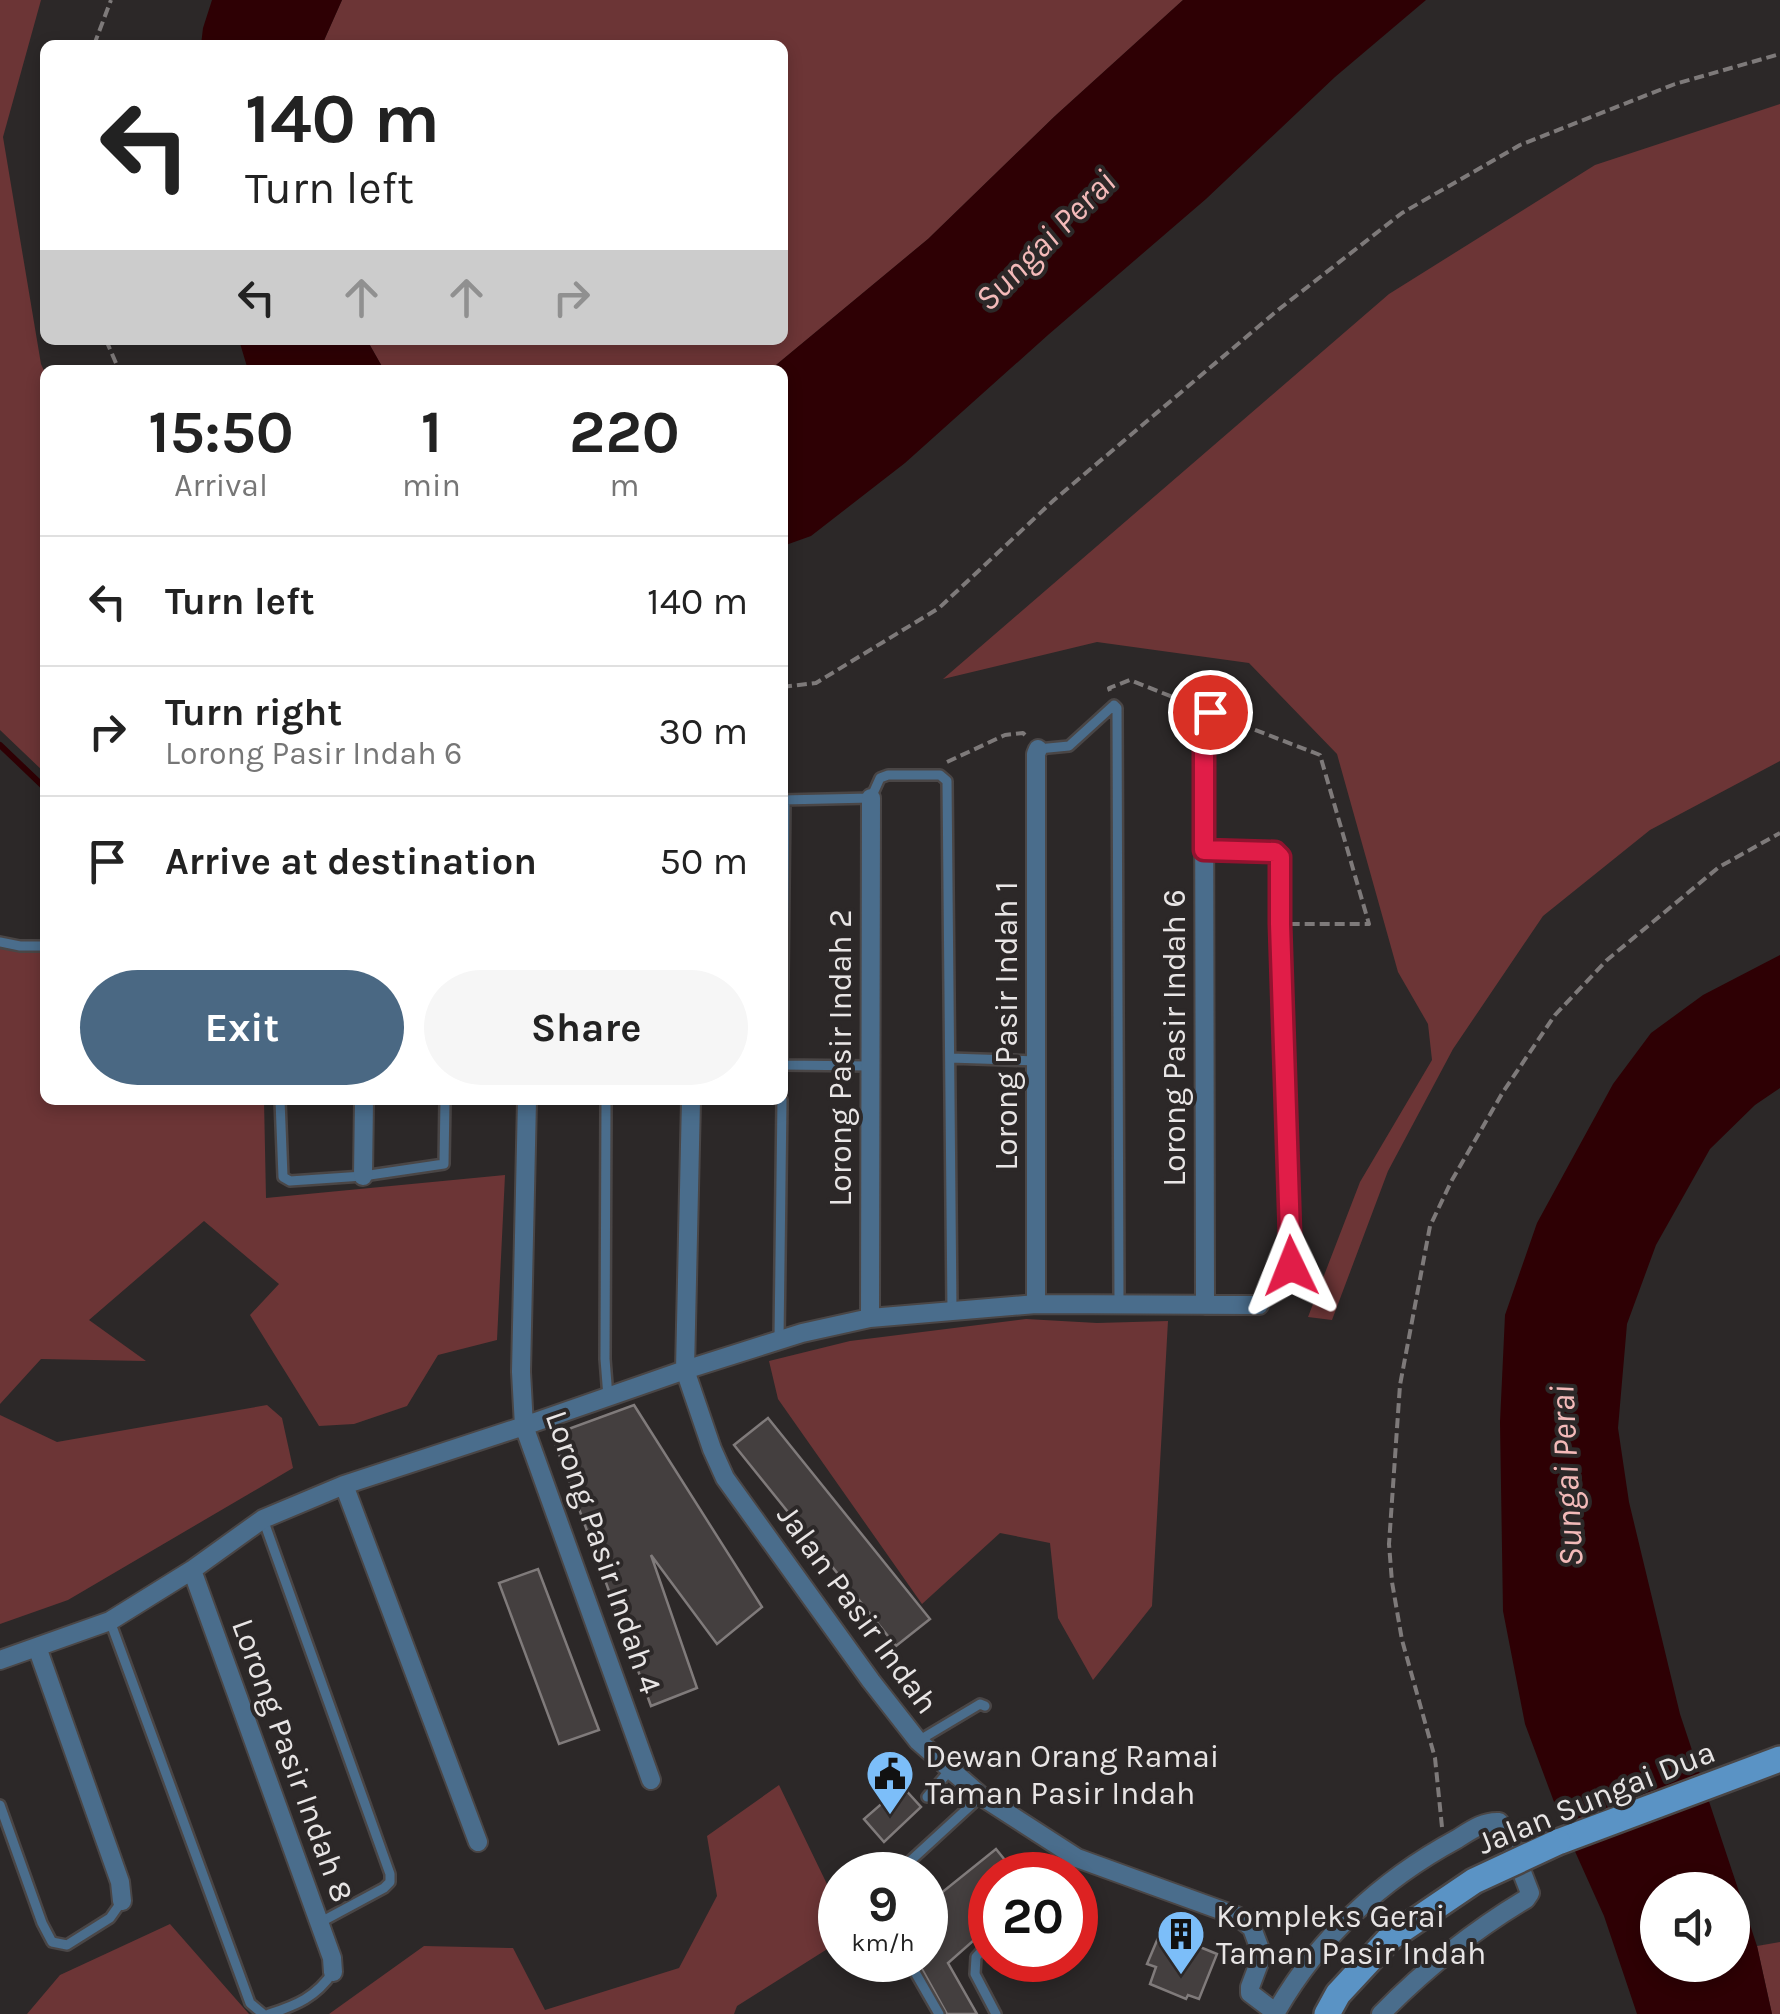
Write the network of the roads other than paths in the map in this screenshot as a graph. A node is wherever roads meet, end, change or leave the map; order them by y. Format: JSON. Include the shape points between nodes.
{"nodes":[{"id":1,"x":1210,"y":712,"type":"road end"},
{"id":2,"x":1038,"y":749,"type":"joint"},
{"id":3,"x":871,"y":798,"type":"junction"},
{"id":4,"x":788,"y":800,"type":"edge"},
{"id":5,"x":1204,"y":850,"type":"junction"},
{"id":6,"x":0,"y":942,"type":"edge"},
{"id":7,"x":40,"y":946,"type":"edge"},
{"id":8,"x":950,"y":1058,"type":"junction"},
{"id":9,"x":1036,"y":1061,"type":"junction"},
{"id":10,"x":788,"y":1064,"type":"edge"},
{"id":11,"x":870,"y":1066,"type":"junction"},
{"id":12,"x":280,"y":1105,"type":"edge"},
{"id":13,"x":364,"y":1105,"type":"edge"},
{"id":14,"x":446,"y":1105,"type":"edge"},
{"id":15,"x":527,"y":1105,"type":"edge"},
{"id":16,"x":606,"y":1105,"type":"edge"},
{"id":17,"x":690,"y":1105,"type":"edge"},
{"id":18,"x":782,"y":1105,"type":"edge"},
{"id":19,"x":363,"y":1176,"type":"junction"},
{"id":20,"x":1036,"y":1304,"type":"junction"},
{"id":21,"x":1118,"y":1304,"type":"junction"},
{"id":22,"x":1204,"y":1305,"type":"junction"},
{"id":23,"x":1260,"y":1305,"type":"joint"},
{"id":24,"x":952,"y":1311,"type":"junction"},
{"id":25,"x":870,"y":1318,"type":"junction"},
{"id":26,"x":780,"y":1339,"type":"junction"},
{"id":27,"x":685,"y":1370,"type":"junction"},
{"id":28,"x":608,"y":1397,"type":"junction"},
{"id":29,"x":524,"y":1426,"type":"junction"},
{"id":30,"x":344,"y":1485,"type":"junction"},
{"id":31,"x":263,"y":1519,"type":"junction"},
{"id":32,"x":192,"y":1570,"type":"junction"},
{"id":33,"x":110,"y":1621,"type":"junction"},
{"id":34,"x":37,"y":1647,"type":"junction"},
{"id":35,"x":0,"y":1660,"type":"edge"},
{"id":36,"x":985,"y":1706,"type":"dead end"},
{"id":37,"x":918,"y":1741,"type":"junction"},
{"id":38,"x":1780,"y":1759,"type":"edge"},
{"id":39,"x":952,"y":1768,"type":"junction"},
{"id":40,"x":651,"y":1780,"type":"dead end"},
{"id":41,"x":981,"y":1796,"type":"junction"},
{"id":42,"x":927,"y":1797,"type":"dead end"},
{"id":43,"x":0,"y":1805,"type":"edge"},
{"id":44,"x":5,"y":1833,"type":"edge"},
{"id":45,"x":478,"y":1842,"type":"dead end"},
{"id":46,"x":920,"y":1852,"type":"edge"},
{"id":47,"x":1068,"y":1852,"type":"edge"},
{"id":48,"x":1098,"y":1866,"type":"edge"},
{"id":49,"x":122,"y":1901,"type":"joint"},
{"id":50,"x":319,"y":1922,"type":"junction"},
{"id":51,"x":333,"y":1972,"type":"joint"},
{"id":52,"x":920,"y":1982,"type":"edge"},
{"id":53,"x":979,"y":1982,"type":"edge"},
{"id":54,"x":1275,"y":2013,"type":"edge"},
{"id":55,"x":266,"y":2014,"type":"edge"},
{"id":56,"x":938,"y":2014,"type":"edge"},
{"id":57,"x":996,"y":2014,"type":"edge"},
{"id":58,"x":1327,"y":2014,"type":"edge"},
{"id":59,"x":1382,"y":2014,"type":"edge"}],
"edges":[{"from":1,"to":5,"type":"street","name":"Lorong Pasir Indah 6","via":[[1204,726]]},
{"from":2,"to":9,"type":"street","name":"Lorong Pasir Indah 1"},
{"from":2,"to":21,"type":"lane","via":[[1069,746],[1118,708]]},
{"from":3,"to":4,"type":"lane"},
{"from":3,"to":8,"type":"lane","via":[[888,775],[947,780]]},
{"from":3,"to":11,"type":"street","name":"Lorong Pasir Indah 2"},
{"from":5,"to":22,"type":"street","name":"Lorong Pasir Indah 6"},
{"from":5,"to":23,"type":"lane","via":[[1280,857],[1291,1266],[1271,1300]]},
{"from":6,"to":7,"type":"lane"},
{"from":8,"to":9,"type":"lane"},
{"from":8,"to":24,"type":"lane"},
{"from":9,"to":20,"type":"street","name":"Lorong Pasir Indah 1"},
{"from":10,"to":11,"type":"lane"},
{"from":11,"to":25,"type":"street","name":"Lorong Pasir Indah 2"},
{"from":12,"to":19,"type":"lane","via":[[284,1179]]},
{"from":13,"to":19,"type":"street"},
{"from":14,"to":19,"type":"lane","via":[[444,1164]]},
{"from":15,"to":29,"type":"street","name":"Lorong Pasir Indah 4"},
{"from":16,"to":28,"type":"lane"},
{"from":17,"to":27,"type":"street","name":"Jalan Pasir Indah"},
{"from":18,"to":26,"type":"lane"},
{"from":20,"to":21,"type":"street"},
{"from":20,"to":24,"type":"street"},
{"from":21,"to":22,"type":"street"},
{"from":22,"to":23,"type":"street"},
{"from":24,"to":25,"type":"street"},
{"from":25,"to":26,"type":"street"},
{"from":26,"to":27,"type":"street"},
{"from":27,"to":28,"type":"street"},
{"from":27,"to":37,"type":"street","name":"Jalan Pasir Indah","via":[[724,1478]]},
{"from":28,"to":29,"type":"street"},
{"from":29,"to":30,"type":"street"},
{"from":29,"to":40,"type":"street","name":"Lorong Pasir Indah 4"},
{"from":30,"to":31,"type":"street"},
{"from":30,"to":45,"type":"street"},
{"from":31,"to":32,"type":"street"},
{"from":31,"to":50,"type":"lane","via":[[390,1874],[384,1888]]},
{"from":32,"to":33,"type":"street"},
{"from":32,"to":50,"type":"street","name":"Lorong Pasir Indah 8"},
{"from":33,"to":34,"type":"street"},
{"from":33,"to":55,"type":"lane","via":[[250,2003]]},
{"from":34,"to":35,"type":"street"},
{"from":34,"to":49,"type":"street"},
{"from":36,"to":37,"type":"lane"},
{"from":37,"to":39,"type":"street","name":"Jalan Pasir Indah"},
{"from":38,"to":58,"type":"main road","name":"Jalan Sungai Dua","bridge":true,"via":[[1558,1842],[1474,1881],[1390,1938]]},
{"from":39,"to":41,"type":"street","name":"Jalan Pasir Indah"},
{"from":39,"to":42,"type":"lane"},
{"from":41,"to":46,"type":"lane"},
{"from":41,"to":47,"type":"street","name":"Jalan Pasir Indah"},
{"from":43,"to":44,"type":"lane"},
{"from":44,"to":49,"type":"lane","via":[[52,1942],[68,1945],[110,1918]]},
{"from":48,"to":54,"type":"street","name":"Jalan Pasir Indah","via":[[1238,1916],[1252,1928],[1262,1955],[1250,1993]]},
{"from":50,"to":51,"type":"street","name":"Lorong Pasir Indah 8"},
{"from":51,"to":55,"type":"lane","via":[[296,2005]]},
{"from":52,"to":56,"type":"lane"},
{"from":53,"to":57,"type":"lane"},
{"from":54,"to":59,"type":"street","via":[[1314,1954],[1387,1884],[1442,1846],[1488,1821],[1499,1822],[1530,1893],[1419,1976]]}]}
